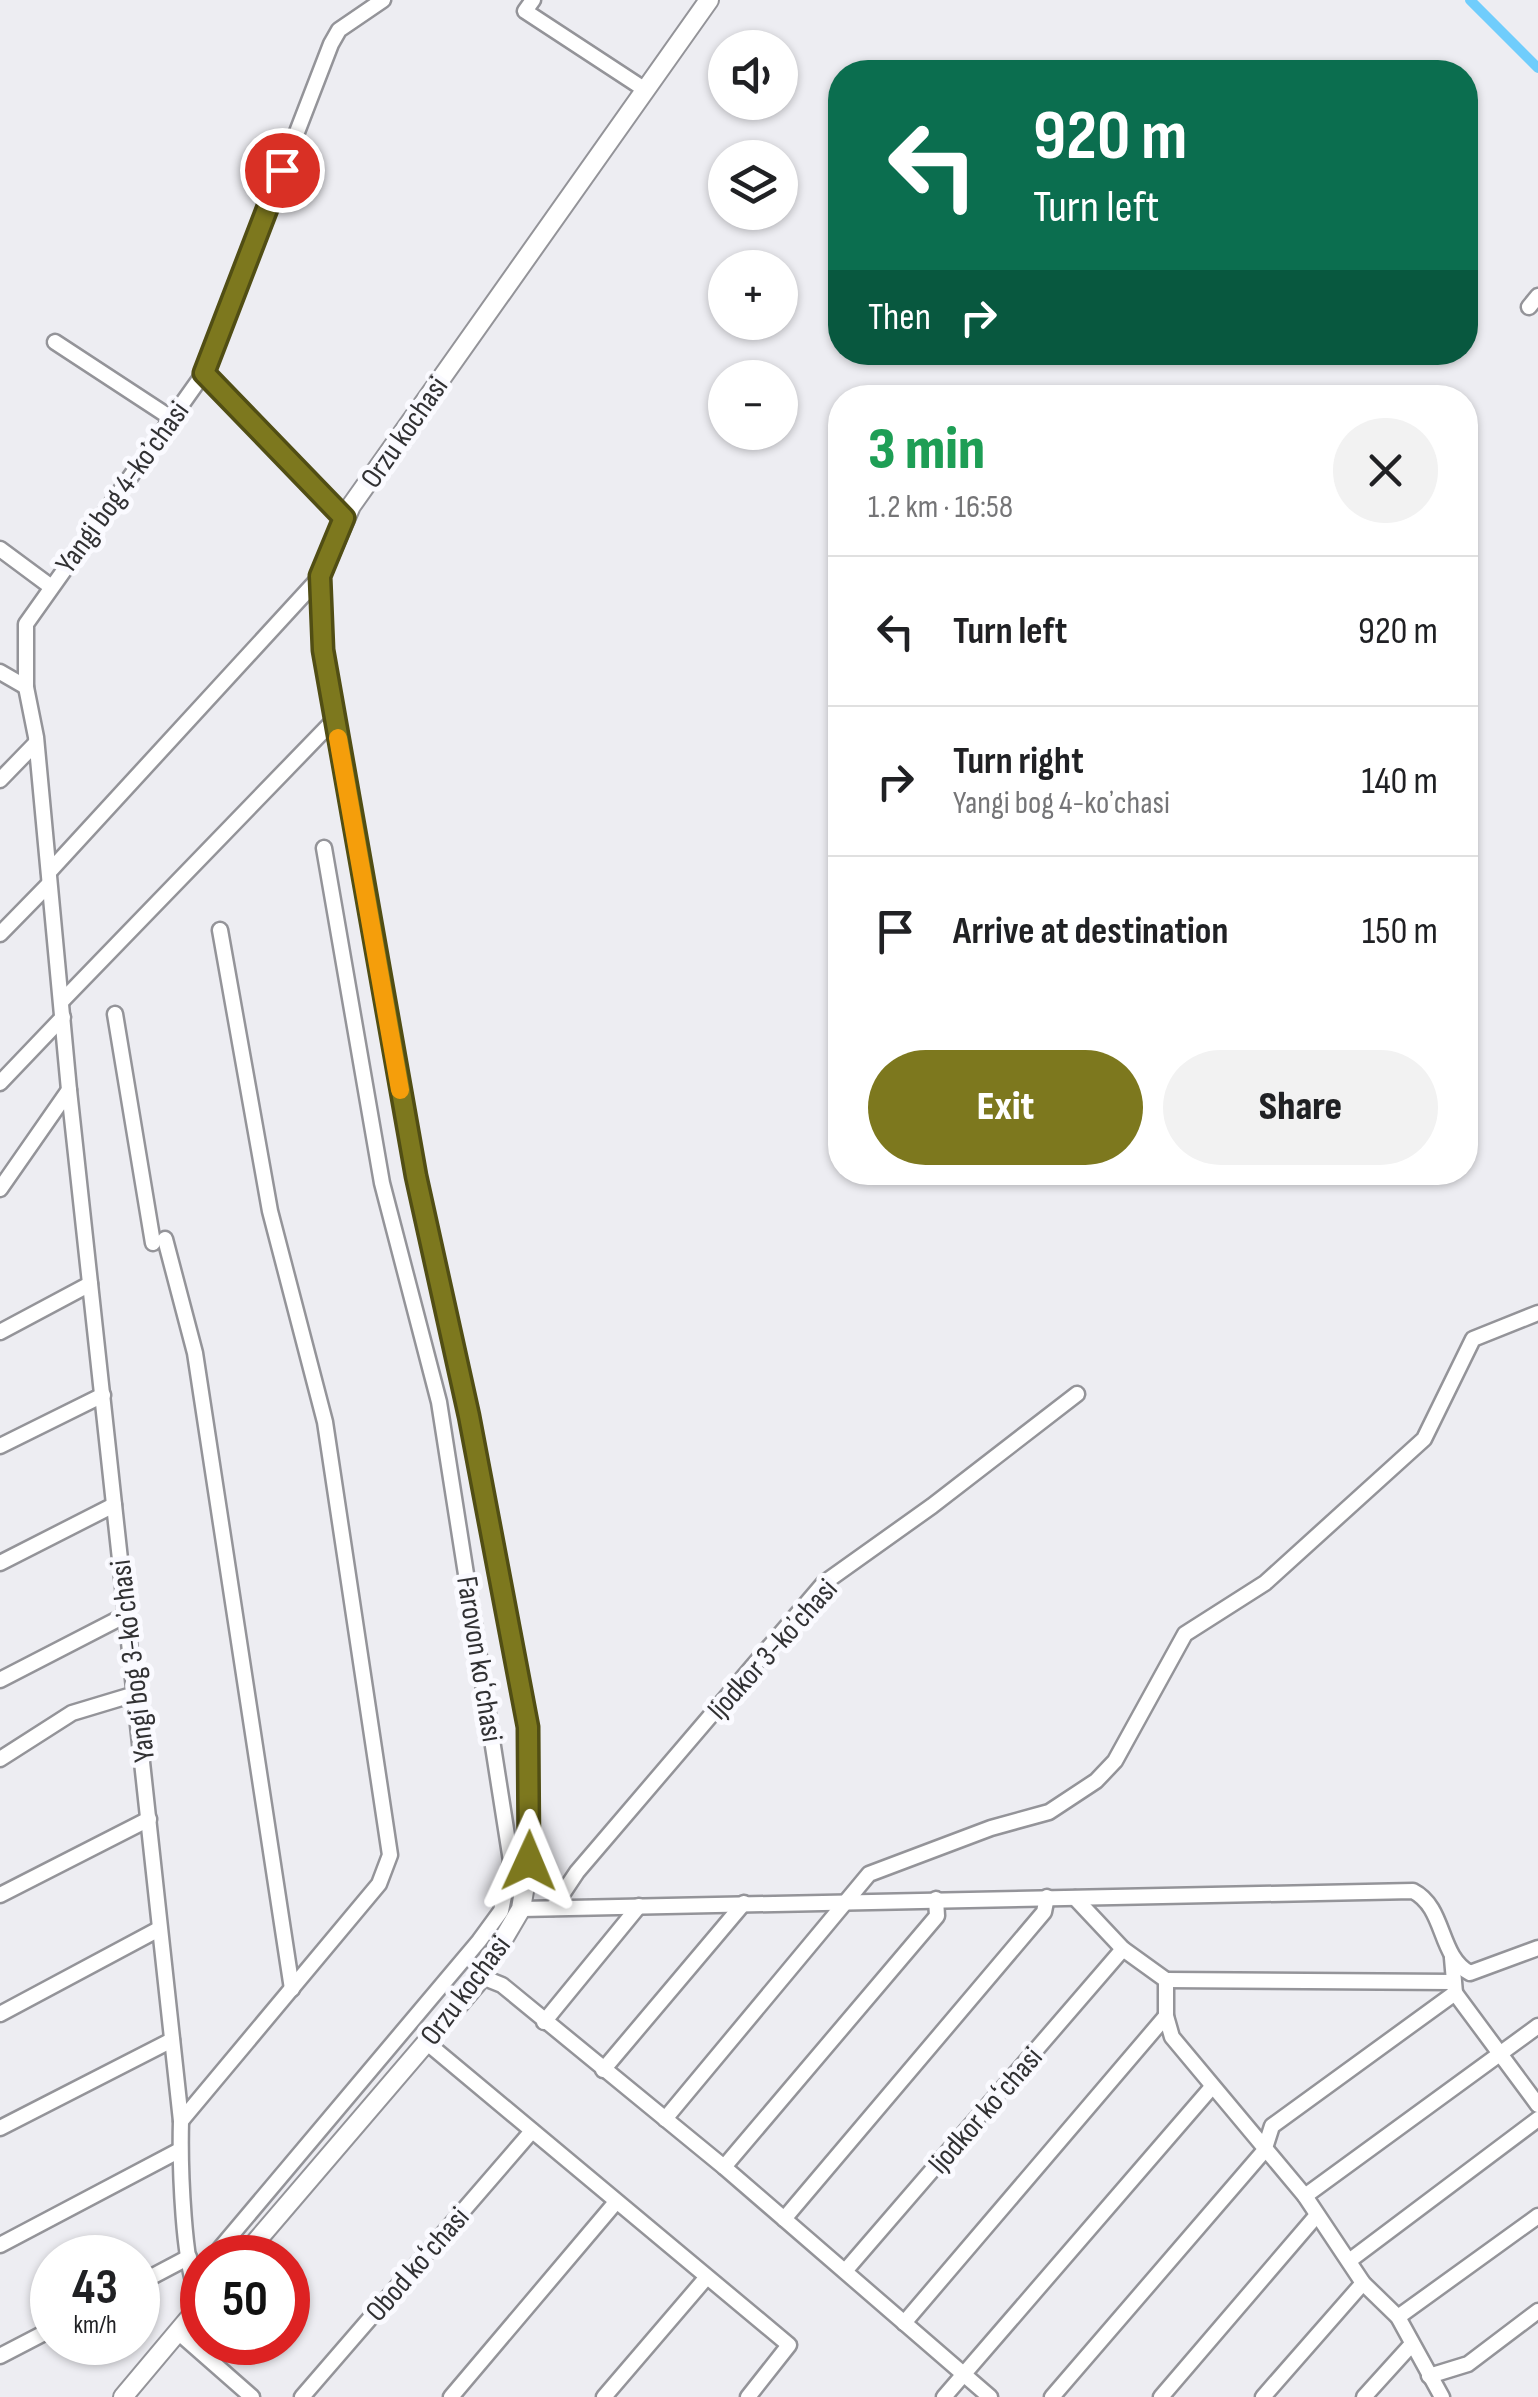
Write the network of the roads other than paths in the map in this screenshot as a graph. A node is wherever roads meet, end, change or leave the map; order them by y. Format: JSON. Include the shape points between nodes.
{"nodes":[{"id":1,"x":383,"y":0,"type":"edge"},
{"id":2,"x":533,"y":0,"type":"edge"},
{"id":3,"x":709,"y":0,"type":"edge"},
{"id":4,"x":644,"y":89,"type":"junction"},
{"id":5,"x":54,"y":342,"type":"dead end"},
{"id":6,"x":204,"y":373,"type":"junction"},
{"id":7,"x":174,"y":420,"type":"junction"},
{"id":8,"x":344,"y":518,"type":"junction"},
{"id":9,"x":0,"y":549,"type":"edge"},
{"id":10,"x":320,"y":576,"type":"junction"},
{"id":11,"x":50,"y":586,"type":"junction"},
{"id":12,"x":0,"y":672,"type":"edge"},
{"id":13,"x":26,"y":687,"type":"junction"},
{"id":14,"x":335,"y":719,"type":"junction"},
{"id":15,"x":34,"y":744,"type":"junction"},
{"id":16,"x":0,"y":780,"type":"edge"},
{"id":17,"x":324,"y":848,"type":"dead end"},
{"id":18,"x":49,"y":878,"type":"junction"},
{"id":19,"x":220,"y":930,"type":"dead end"},
{"id":20,"x":0,"y":934,"type":"edge"},
{"id":21,"x":64,"y":1008,"type":"junction"},
{"id":22,"x":115,"y":1014,"type":"dead end"},
{"id":23,"x":0,"y":1084,"type":"edge"},
{"id":24,"x":69,"y":1090,"type":"junction"},
{"id":25,"x":0,"y":1188,"type":"edge"},
{"id":26,"x":90,"y":1284,"type":"junction"},
{"id":27,"x":1538,"y":1313,"type":"edge"},
{"id":28,"x":0,"y":1332,"type":"edge"},
{"id":29,"x":1077,"y":1394,"type":"dead end"},
{"id":30,"x":103,"y":1395,"type":"junction"},
{"id":31,"x":0,"y":1446,"type":"edge"},
{"id":32,"x":114,"y":1506,"type":"junction"},
{"id":33,"x":0,"y":1564,"type":"edge"},
{"id":34,"x":126,"y":1615,"type":"junction"},
{"id":35,"x":0,"y":1680,"type":"edge"},
{"id":36,"x":135,"y":1694,"type":"junction"},
{"id":37,"x":0,"y":1759,"type":"edge"},
{"id":38,"x":149,"y":1819,"type":"junction"},
{"id":39,"x":0,"y":1895,"type":"edge"},
{"id":40,"x":1047,"y":1897,"type":"junction"},
{"id":41,"x":1076,"y":1898,"type":"junction"},
{"id":42,"x":936,"y":1899,"type":"junction"},
{"id":43,"x":849,"y":1900,"type":"junction"},
{"id":44,"x":744,"y":1902,"type":"junction"},
{"id":45,"x":639,"y":1906,"type":"junction"},
{"id":46,"x":521,"y":1908,"type":"junction"},
{"id":47,"x":553,"y":1908,"type":"junction"},
{"id":48,"x":159,"y":1929,"type":"junction"},
{"id":49,"x":1538,"y":1948,"type":"edge"},
{"id":50,"x":1123,"y":1949,"type":"junction"},
{"id":51,"x":1452,"y":1958,"type":"junction"},
{"id":52,"x":482,"y":1977,"type":"junction"},
{"id":53,"x":1166,"y":1980,"type":"junction"},
{"id":54,"x":292,"y":1988,"type":"junction"},
{"id":55,"x":1454,"y":1988,"type":"junction"},
{"id":56,"x":0,"y":2014,"type":"edge"},
{"id":57,"x":1166,"y":2016,"type":"junction"},
{"id":58,"x":544,"y":2022,"type":"junction"},
{"id":59,"x":1538,"y":2026,"type":"edge"},
{"id":60,"x":172,"y":2040,"type":"junction"},
{"id":61,"x":426,"y":2042,"type":"junction"},
{"id":62,"x":1501,"y":2054,"type":"junction"},
{"id":63,"x":604,"y":2070,"type":"junction"},
{"id":64,"x":1211,"y":2088,"type":"junction"},
{"id":65,"x":1538,"y":2105,"type":"edge"},
{"id":66,"x":665,"y":2119,"type":"junction"},
{"id":67,"x":1538,"y":2119,"type":"edge"},
{"id":68,"x":181,"y":2122,"type":"junction"},
{"id":69,"x":0,"y":2128,"type":"edge"},
{"id":70,"x":532,"y":2132,"type":"junction"},
{"id":71,"x":180,"y":2150,"type":"junction"},
{"id":72,"x":1264,"y":2151,"type":"junction"},
{"id":73,"x":724,"y":2167,"type":"junction"},
{"id":74,"x":1305,"y":2196,"type":"junction"},
{"id":75,"x":616,"y":2202,"type":"junction"},
{"id":76,"x":1317,"y":2215,"type":"junction"},
{"id":77,"x":1538,"y":2216,"type":"edge"},
{"id":78,"x":784,"y":2219,"type":"junction"},
{"id":79,"x":187,"y":2235,"type":"edge"},
{"id":80,"x":231,"y":2235,"type":"edge"},
{"id":81,"x":262,"y":2235,"type":"edge"},
{"id":82,"x":0,"y":2246,"type":"edge"},
{"id":83,"x":1350,"y":2261,"type":"junction"},
{"id":84,"x":846,"y":2270,"type":"junction"},
{"id":85,"x":706,"y":2278,"type":"junction"},
{"id":86,"x":1363,"y":2283,"type":"junction"},
{"id":87,"x":1538,"y":2312,"type":"edge"},
{"id":88,"x":1398,"y":2317,"type":"junction"},
{"id":89,"x":904,"y":2323,"type":"junction"},
{"id":90,"x":180,"y":2330,"type":"edge"},
{"id":91,"x":178,"y":2332,"type":"junction"},
{"id":92,"x":30,"y":2340,"type":"edge"},
{"id":93,"x":1412,"y":2344,"type":"junction"},
{"id":94,"x":0,"y":2356,"type":"edge"},
{"id":95,"x":963,"y":2374,"type":"junction"},
{"id":96,"x":1429,"y":2376,"type":"junction"},
{"id":97,"x":123,"y":2397,"type":"edge"},
{"id":98,"x":252,"y":2397,"type":"edge"},
{"id":99,"x":302,"y":2397,"type":"edge"},
{"id":100,"x":450,"y":2397,"type":"edge"},
{"id":101,"x":604,"y":2397,"type":"edge"},
{"id":102,"x":748,"y":2397,"type":"edge"},
{"id":103,"x":944,"y":2397,"type":"edge"},
{"id":104,"x":990,"y":2397,"type":"edge"},
{"id":105,"x":1052,"y":2397,"type":"edge"},
{"id":106,"x":1161,"y":2397,"type":"edge"},
{"id":107,"x":1264,"y":2397,"type":"edge"},
{"id":108,"x":1364,"y":2397,"type":"edge"},
{"id":109,"x":1442,"y":2397,"type":"edge"}],
"edges":[{"from":1,"to":6,"type":"street","name":"Yangi bog 4-koʼchasi","via":[[339,30],[332,44]]},
{"from":2,"to":4,"type":"street","via":[[525,11]]},
{"from":3,"to":4,"type":"main road","name":"Orzu kochasi"},
{"from":4,"to":8,"type":"main road","name":"Orzu kochasi"},
{"from":5,"to":7,"type":"street"},
{"from":6,"to":7,"type":"street","name":"Yangi bog 4-koʼchasi"},
{"from":6,"to":8,"type":"street"},
{"from":7,"to":11,"type":"street","name":"Yangi bog 4-koʼchasi"},
{"from":8,"to":10,"type":"main road","name":"Orzu kochasi"},
{"from":9,"to":11,"type":"street"},
{"from":10,"to":14,"type":"main road","name":"Orzu kochasi"},
{"from":10,"to":18,"type":"street"},
{"from":11,"to":13,"type":"street","name":"Yangi bog 4-koʼchasi","via":[[26,624]]},
{"from":12,"to":13,"type":"street"},
{"from":13,"to":15,"type":"street","name":"Yangi bog 4-koʼchasi"},
{"from":14,"to":21,"type":"street"},
{"from":14,"to":46,"type":"main road","name":"Orzu kochasi","via":[[416,1176],[528,1727],[529,1861]]},
{"from":15,"to":16,"type":"street"},
{"from":15,"to":18,"type":"street","name":"Yangi bog 4-koʼchasi"},
{"from":17,"to":80,"type":"street","name":"Farovon koʻchasi","via":[[382,1183],[439,1402],[511,1860],[501,1910],[478,1941]]},
{"from":18,"to":20,"type":"street"},
{"from":18,"to":21,"type":"street","name":"Yangi bog 4-koʼchasi"},
{"from":19,"to":54,"type":"street","via":[[270,1211],[325,1422],[390,1855],[379,1884]]},
{"from":21,"to":23,"type":"street"},
{"from":21,"to":24,"type":"street","name":"Yangi bog 3-koʼchasi"},
{"from":22,"to":54,"type":"street","via":[[159,1241],[194,1352]]},
{"from":24,"to":25,"type":"street"},
{"from":24,"to":26,"type":"street","name":"Yangi bog 3-koʼchasi"},
{"from":26,"to":28,"type":"street"},
{"from":26,"to":30,"type":"street","name":"Yangi bog 3-koʼchasi"},
{"from":27,"to":43,"type":"street","via":[[1473,1339],[1424,1439],[1265,1583],[1186,1634],[1096,1782],[1050,1812],[870,1874]]},
{"from":29,"to":47,"type":"street","name":"Ijodkor 3-koʼchasi","via":[[824,1583],[576,1872]]},
{"from":30,"to":31,"type":"street"},
{"from":30,"to":32,"type":"street","name":"Yangi bog 3-koʼchasi"},
{"from":32,"to":33,"type":"street"},
{"from":32,"to":34,"type":"street","name":"Yangi bog 3-koʼchasi"},
{"from":34,"to":35,"type":"street"},
{"from":34,"to":36,"type":"street","name":"Yangi bog 3-koʼchasi"},
{"from":36,"to":37,"type":"street","via":[[72,1714]]},
{"from":36,"to":38,"type":"street","name":"Yangi bog 3-koʼchasi"},
{"from":38,"to":39,"type":"street"},
{"from":38,"to":48,"type":"street","name":"Yangi bog 3-koʼchasi"},
{"from":40,"to":41,"type":"street"},
{"from":40,"to":42,"type":"street"},
{"from":40,"to":78,"type":"street","via":[[1044,1912]]},
{"from":41,"to":50,"type":"street"},
{"from":41,"to":51,"type":"street","via":[[1413,1891],[1431,1907]]},
{"from":42,"to":43,"type":"street"},
{"from":42,"to":73,"type":"street","via":[[937,1916]]},
{"from":43,"to":44,"type":"street"},
{"from":43,"to":66,"type":"street"},
{"from":44,"to":45,"type":"street"},
{"from":44,"to":63,"type":"street"},
{"from":45,"to":47,"type":"street"},
{"from":45,"to":58,"type":"street"},
{"from":46,"to":47,"type":"street"},
{"from":46,"to":52,"type":"main road","name":"Orzu kochasi"},
{"from":48,"to":56,"type":"street"},
{"from":48,"to":60,"type":"street","name":"Yangi bog 3-koʼchasi"},
{"from":49,"to":51,"type":"street","via":[[1470,1972]]},
{"from":50,"to":53,"type":"street"},
{"from":50,"to":84,"type":"street","name":"Ijodkor koʻchasi"},
{"from":51,"to":55,"type":"street"},
{"from":52,"to":58,"type":"street","via":[[502,1985]]},
{"from":52,"to":61,"type":"main road","name":"Orzu kochasi"},
{"from":53,"to":55,"type":"street"},
{"from":53,"to":57,"type":"street"},
{"from":54,"to":68,"type":"street"},
{"from":55,"to":62,"type":"street"},
{"from":55,"to":72,"type":"street","via":[[1272,2126]]},
{"from":57,"to":64,"type":"street","via":[[1172,2037]]},
{"from":57,"to":89,"type":"street"},
{"from":58,"to":63,"type":"street"},
{"from":59,"to":62,"type":"street"},
{"from":60,"to":68,"type":"street","name":"Yangi bog 3-koʼchasi"},
{"from":60,"to":69,"type":"street"},
{"from":61,"to":70,"type":"street"},
{"from":61,"to":81,"type":"main road","name":"Orzu kochasi"},
{"from":62,"to":65,"type":"street"},
{"from":62,"to":74,"type":"street"},
{"from":63,"to":66,"type":"street"},
{"from":64,"to":72,"type":"street"},
{"from":64,"to":95,"type":"street"},
{"from":66,"to":73,"type":"street"},
{"from":67,"to":83,"type":"street"},
{"from":68,"to":71,"type":"street","name":"Yangi bog 3-koʼchasi"},
{"from":70,"to":75,"type":"street"},
{"from":70,"to":99,"type":"street","name":"Obod koʻchasi"},
{"from":71,"to":79,"type":"street","name":"Yangi bog 3-koʼchasi"},
{"from":71,"to":82,"type":"street"},
{"from":72,"to":74,"type":"street"},
{"from":72,"to":105,"type":"street"},
{"from":73,"to":78,"type":"street"},
{"from":74,"to":76,"type":"street"},
{"from":75,"to":85,"type":"street"},
{"from":75,"to":100,"type":"street"},
{"from":76,"to":83,"type":"street"},
{"from":76,"to":106,"type":"street"},
{"from":77,"to":88,"type":"street"},
{"from":78,"to":84,"type":"street"},
{"from":83,"to":86,"type":"street"},
{"from":84,"to":89,"type":"street","via":[[847,2278]]},
{"from":85,"to":101,"type":"street"},
{"from":85,"to":102,"type":"street","via":[[789,2345]]},
{"from":86,"to":88,"type":"street"},
{"from":86,"to":107,"type":"street"},
{"from":87,"to":96,"type":"street","via":[[1468,2364]]},
{"from":88,"to":93,"type":"street"},
{"from":89,"to":95,"type":"street"},
{"from":90,"to":91,"type":"main road"},
{"from":91,"to":97,"type":"main road"},
{"from":91,"to":98,"type":"street"},
{"from":92,"to":94,"type":"street"},
{"from":93,"to":96,"type":"street"},
{"from":93,"to":108,"type":"street"},
{"from":95,"to":103,"type":"street"},
{"from":95,"to":104,"type":"street"},
{"from":96,"to":109,"type":"street"}]}
